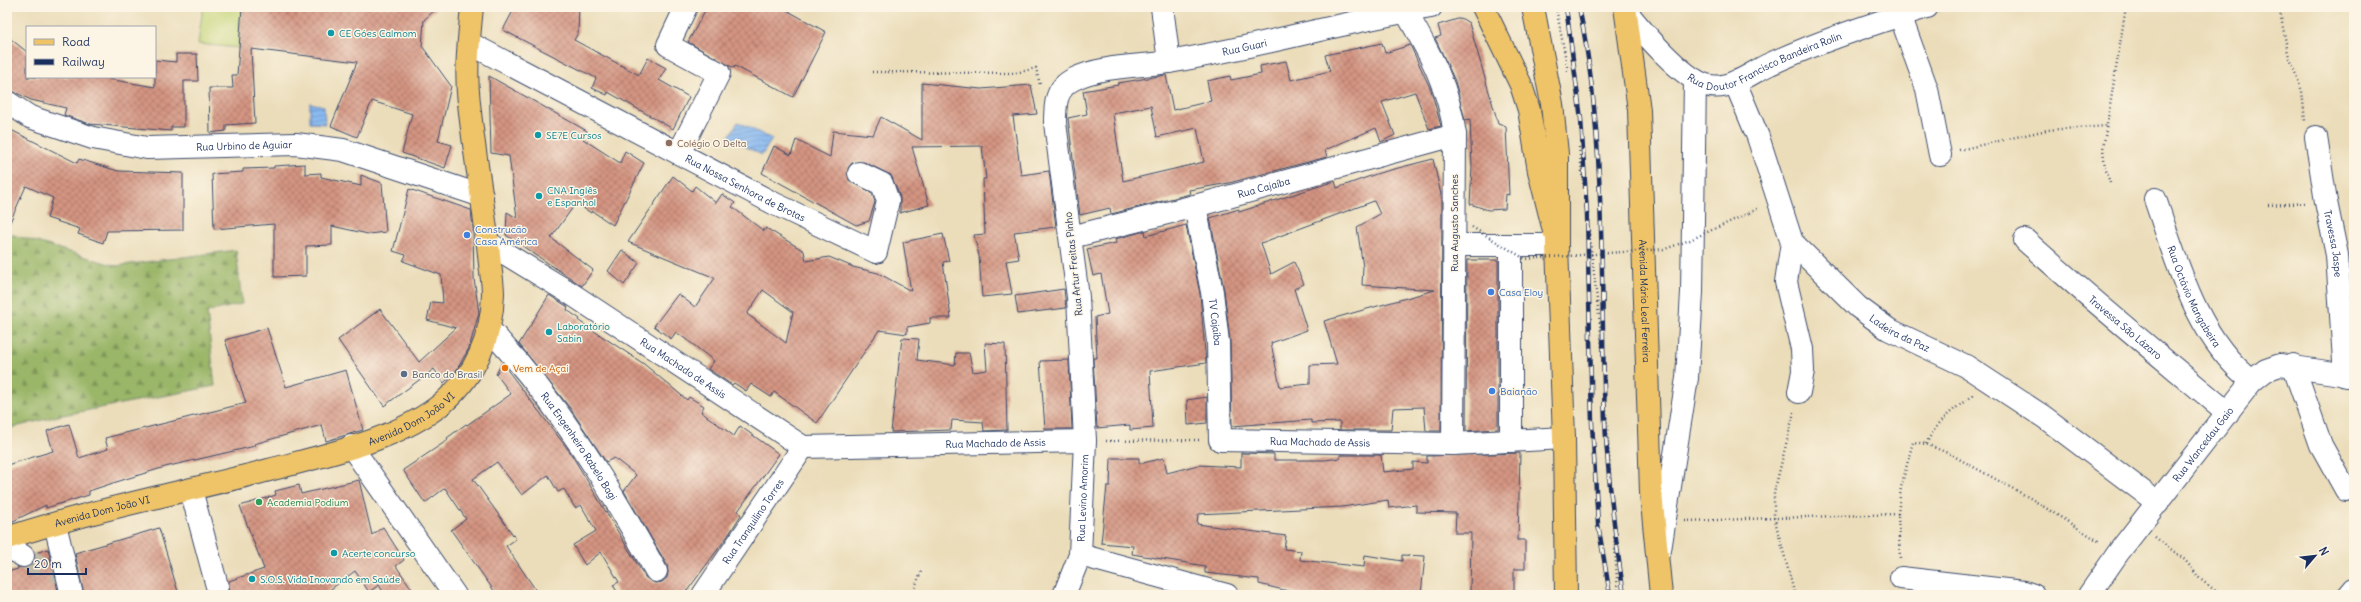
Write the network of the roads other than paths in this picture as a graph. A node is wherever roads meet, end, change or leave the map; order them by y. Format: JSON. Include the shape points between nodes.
{"nodes":[{"id":1,"x":472,"y":7,"type":"edge"},
{"id":2,"x":686,"y":7,"type":"edge"},
{"id":3,"x":1162,"y":7,"type":"edge"},
{"id":4,"x":1431,"y":7,"type":"edge"},
{"id":5,"x":1533,"y":7,"type":"edge"},
{"id":6,"x":1927,"y":7,"type":"edge"},
{"id":7,"x":1480,"y":8,"type":"edge"},
{"id":8,"x":1626,"y":9,"type":"edge"},
{"id":9,"x":1406,"y":12,"type":"junction"},
{"id":10,"x":1900,"y":15,"type":"junction"},
{"id":11,"x":468,"y":43,"type":"junction"},
{"id":12,"x":1169,"y":62,"type":"junction"},
{"id":13,"x":1695,"y":80,"type":"junction"},
{"id":14,"x":1735,"y":82,"type":"junction"},
{"id":15,"x":1050,"y":87,"type":"joint"},
{"id":16,"x":7,"y":102,"type":"edge"},
{"id":17,"x":2311,"y":132,"type":"road end"},
{"id":18,"x":1455,"y":135,"type":"junction"},
{"id":19,"x":679,"y":153,"type":"junction"},
{"id":20,"x":1940,"y":155,"type":"road end"},
{"id":21,"x":859,"y":173,"type":"dead end"},
{"id":22,"x":482,"y":196,"type":"junction"},
{"id":23,"x":2155,"y":199,"type":"dead end"},
{"id":24,"x":1195,"y":206,"type":"junction"},
{"id":25,"x":1071,"y":237,"type":"junction"},
{"id":26,"x":2025,"y":240,"type":"dead end"},
{"id":27,"x":1792,"y":242,"type":"junction"},
{"id":28,"x":488,"y":243,"type":"junction"},
{"id":29,"x":1454,"y":245,"type":"junction"},
{"id":30,"x":1511,"y":245,"type":"junction"},
{"id":31,"x":1557,"y":245,"type":"junction"},
{"id":32,"x":489,"y":329,"type":"junction"},
{"id":33,"x":2293,"y":366,"type":"junction"},
{"id":34,"x":2350,"y":376,"type":"edge"},
{"id":35,"x":2252,"y":381,"type":"junction"},
{"id":36,"x":1799,"y":392,"type":"road end"},
{"id":37,"x":2228,"y":413,"type":"junction"},
{"id":38,"x":1564,"y":438,"type":"junction"},
{"id":39,"x":1220,"y":440,"type":"joint"},
{"id":40,"x":1085,"y":441,"type":"junction"},
{"id":41,"x":1511,"y":441,"type":"junction"},
{"id":42,"x":1453,"y":444,"type":"junction"},
{"id":43,"x":351,"y":446,"type":"junction"},
{"id":44,"x":803,"y":447,"type":"junction"},
{"id":45,"x":191,"y":490,"type":"junction"},
{"id":46,"x":2346,"y":490,"type":"dead end"},
{"id":47,"x":2158,"y":503,"type":"junction"},
{"id":48,"x":55,"y":524,"type":"junction"},
{"id":49,"x":7,"y":538,"type":"edge"},
{"id":50,"x":1080,"y":555,"type":"junction"},
{"id":51,"x":1657,"y":569,"type":"junction"},
{"id":52,"x":656,"y":571,"type":"dead end"},
{"id":53,"x":1901,"y":578,"type":"road end"},
{"id":54,"x":217,"y":586,"type":"dead end"},
{"id":55,"x":2354,"y":589,"type":"edge"},
{"id":56,"x":72,"y":595,"type":"edge"},
{"id":57,"x":455,"y":595,"type":"edge"},
{"id":58,"x":703,"y":595,"type":"edge"},
{"id":59,"x":1064,"y":595,"type":"edge"},
{"id":60,"x":1227,"y":595,"type":"edge"},
{"id":61,"x":1566,"y":595,"type":"edge"},
{"id":62,"x":1660,"y":595,"type":"edge"},
{"id":63,"x":2032,"y":595,"type":"edge"},
{"id":64,"x":2089,"y":595,"type":"edge"},
{"id":65,"x":2349,"y":595,"type":"edge"}],
"edges":[{"from":1,"to":11,"type":"main road","name":"Avenida Dom João VI"},
{"from":2,"to":19,"type":"street","via":[[668,45],[720,73]]},
{"from":3,"to":12,"type":"street"},
{"from":4,"to":9,"type":"street","name":"Rua Guari"},
{"from":5,"to":31,"type":"main road","via":[[1551,96],[1556,147]]},
{"from":6,"to":10,"type":"street","name":"Rua Doutor Francisco Bandeira Rolin"},
{"from":7,"to":31,"type":"main road","via":[[1510,60],[1527,104],[1539,171]]},
{"from":8,"to":13,"type":"street","name":"Rua Doutor Francisco Bandeira Rolin","via":[[1654,44]]},
{"from":8,"to":51,"type":"main road","name":"Avenida Mário Leal Ferreira","via":[[1639,110],[1651,492]]},
{"from":9,"to":12,"type":"street","name":"Rua Guari"},
{"from":9,"to":18,"type":"street","name":"Rua Augusto Sanches","via":[[1445,87]]},
{"from":10,"to":14,"type":"street","name":"Rua Doutor Francisco Bandeira Rolin","via":[[1791,55]]},
{"from":10,"to":20,"type":"street","via":[[1928,89]]},
{"from":11,"to":19,"type":"street","name":"Rua Nossa Senhora de Brotas"},
{"from":11,"to":22,"type":"main road","name":"Avenida Dom João VI","via":[[468,103]]},
{"from":12,"to":15,"type":"street","name":"Rua Guari","via":[[1103,71]]},
{"from":13,"to":14,"type":"street","name":"Rua Doutor Francisco Bandeira Rolin","via":[[1706,85],[1718,86]]},
{"from":13,"to":51,"type":"street","via":[[1690,343],[1687,378]]},
{"from":14,"to":27,"type":"street","name":"Ladeira da Paz","via":[[1758,137]]},
{"from":15,"to":25,"type":"street","name":"Rua Artur Freitas Pinho","via":[[1055,104],[1055,123]]},
{"from":16,"to":22,"type":"street","name":"Rua Urbino de Aguiar","via":[[30,117],[93,138],[147,148],[296,144],[343,150]]},
{"from":17,"to":34,"type":"street","name":"Travessa Jaspe","via":[[2337,255]]},
{"from":18,"to":24,"type":"street","name":"Rua Cajaíba"},
{"from":18,"to":29,"type":"street","name":"Rua Augusto Sanches"},
{"from":19,"to":21,"type":"street","name":"Rua Nossa Senhora de Brotas","via":[[773,203],[876,252],[888,201],[882,184]]},
{"from":22,"to":28,"type":"main road","name":"Avenida Dom João VI"},
{"from":23,"to":35,"type":"street","name":"Rua Octávio Mangabeira","via":[[2176,262],[2215,343],[2233,367]]},
{"from":24,"to":25,"type":"street","name":"Rua Cajaíba"},
{"from":24,"to":39,"type":"street","name":"TV Cajaíba","via":[[1213,299],[1218,342]]},
{"from":25,"to":40,"type":"street","name":"Rua Artur Freitas Pinho","via":[[1078,297]]},
{"from":26,"to":37,"type":"street","name":"Travessa São Lázaro","via":[[2106,313]]},
{"from":27,"to":36,"type":"street","via":[[1786,282],[1802,349],[1803,371]]},
{"from":27,"to":47,"type":"street","name":"Ladeira da Paz","via":[[1858,307],[1888,329],[1966,366],[2070,436]]},
{"from":28,"to":32,"type":"main road","name":"Avenida Dom João VI","via":[[493,294]]},
{"from":28,"to":44,"type":"street","name":"Rua Machado de Assis","via":[[570,293]]},
{"from":29,"to":30,"type":"street"},
{"from":29,"to":42,"type":"street","name":"Rua Augusto Sanches"},
{"from":30,"to":31,"type":"street"},
{"from":30,"to":41,"type":"street"},
{"from":31,"to":38,"type":"main road"},
{"from":32,"to":43,"type":"main road","name":"Avenida Dom João VI","via":[[478,360],[443,403],[391,433]]},
{"from":32,"to":52,"type":"street","name":"Rua Engenheiro Rabelo Bagi","via":[[546,393],[578,438]]},
{"from":33,"to":34,"type":"street","name":"Rua Wancedau Gaio"},
{"from":33,"to":35,"type":"street","name":"Rua Wancedau Gaio","via":[[2280,365],[2266,370]]},
{"from":33,"to":46,"type":"street","via":[[2321,445]]},
{"from":35,"to":37,"type":"street","name":"Rua Wancedau Gaio"},
{"from":37,"to":47,"type":"street","name":"Rua Wancedau Gaio"},
{"from":38,"to":41,"type":"street","name":"Rua Machado de Assis"},
{"from":38,"to":61,"type":"main road"},
{"from":39,"to":42,"type":"street","name":"Rua Machado de Assis"},
{"from":40,"to":44,"type":"street","name":"Rua Machado de Assis"},
{"from":40,"to":50,"type":"street","name":"Rua Levino Amorim"},
{"from":41,"to":42,"type":"street","name":"Rua Machado de Assis"},
{"from":43,"to":45,"type":"main road","name":"Avenida Dom João VI","via":[[332,454]]},
{"from":43,"to":57,"type":"street"},
{"from":44,"to":58,"type":"street","name":"Rua Tranquilino Torres"},
{"from":45,"to":48,"type":"main road","name":"Avenida Dom João VI"},
{"from":45,"to":54,"type":"street"},
{"from":47,"to":64,"type":"street","name":"Rua Wancedau Gaio"},
{"from":48,"to":49,"type":"main road","name":"Avenida Dom João VI"},
{"from":48,"to":56,"type":"street"},
{"from":50,"to":59,"type":"street","name":"Rua Levino Amorim"},
{"from":50,"to":60,"type":"street","name":"Rua Levino Amorim"},
{"from":51,"to":62,"type":"main road","name":"Avenida Mário Leal Ferreira"},
{"from":53,"to":63,"type":"street"},
{"from":55,"to":65,"type":"street"}]}
